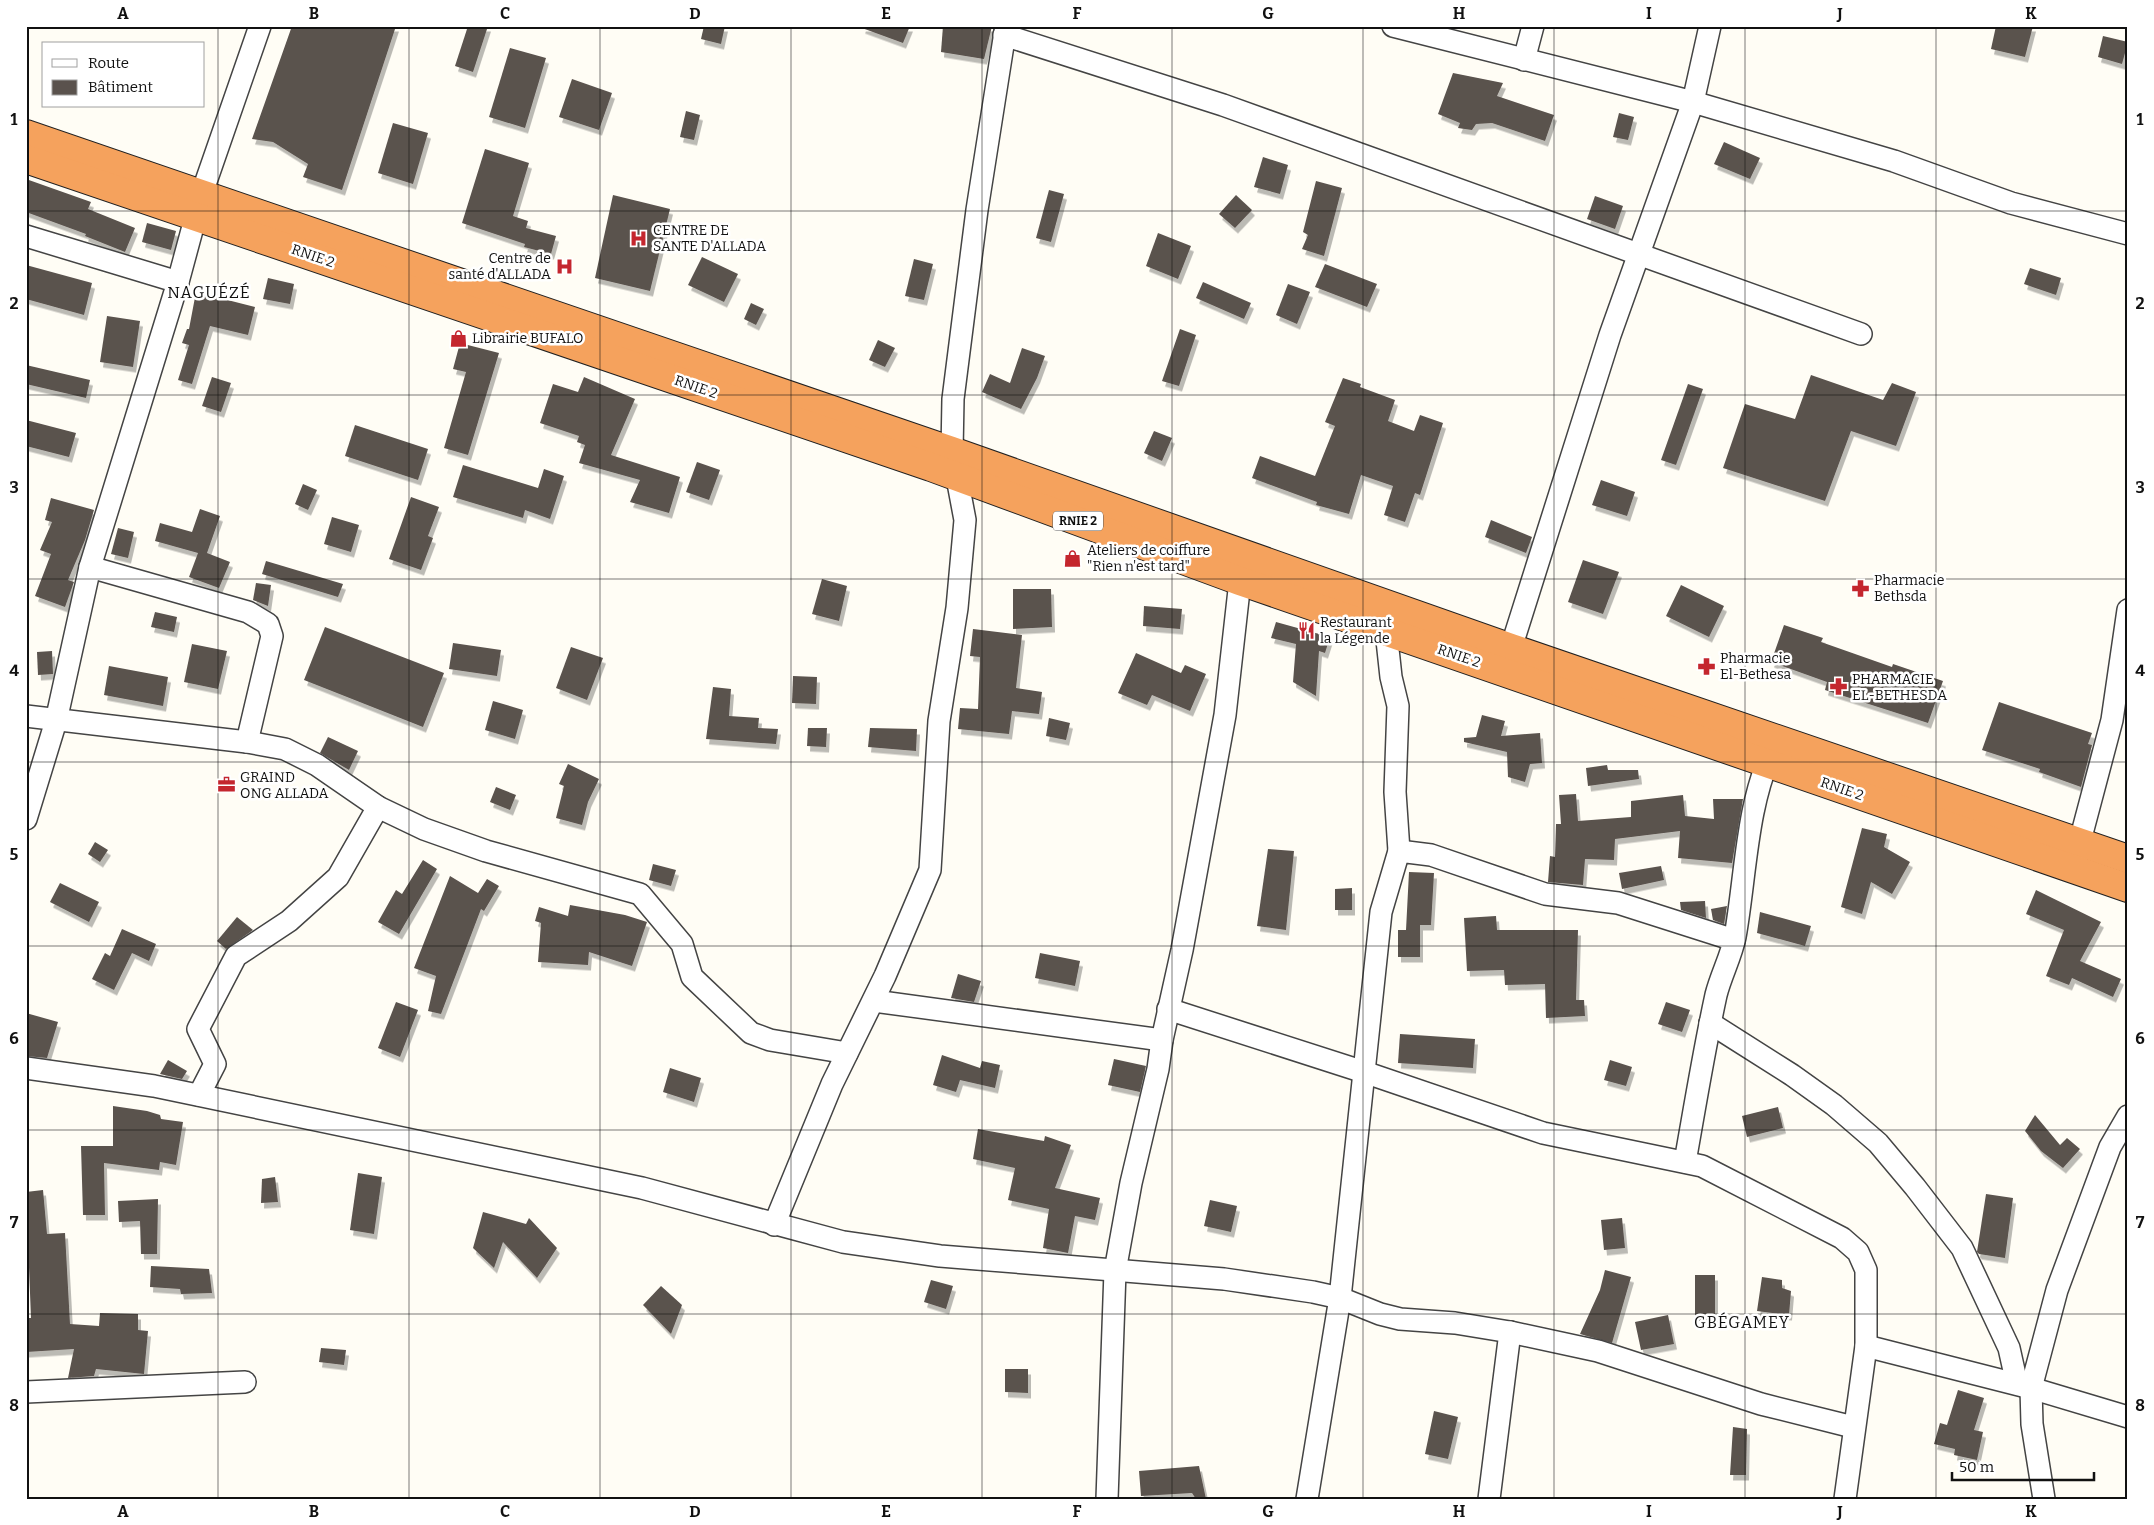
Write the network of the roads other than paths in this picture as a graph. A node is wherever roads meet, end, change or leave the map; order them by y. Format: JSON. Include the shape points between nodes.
{"nodes":[{"id":1,"x":260,"y":26,"type":"edge"},
{"id":2,"x":1393,"y":26,"type":"edge"},
{"id":3,"x":1533,"y":26,"type":"edge"},
{"id":4,"x":1710,"y":26,"type":"edge"},
{"id":5,"x":1005,"y":31,"type":"edge"},
{"id":6,"x":1524,"y":60,"type":"junction"},
{"id":7,"x":1693,"y":102,"type":"junction"},
{"id":8,"x":26,"y":134,"type":"edge"},
{"id":9,"x":26,"y":159,"type":"edge"},
{"id":10,"x":199,"y":205,"type":"junction"},
{"id":11,"x":2128,"y":234,"type":"edge"},
{"id":12,"x":26,"y":236,"type":"edge"},
{"id":13,"x":1640,"y":253,"type":"junction"},
{"id":14,"x":178,"y":282,"type":"junction"},
{"id":15,"x":1861,"y":334,"type":"dead end"},
{"id":16,"x":954,"y":464,"type":"junction"},
{"id":17,"x":90,"y":567,"type":"junction"},
{"id":18,"x":1240,"y":581,"type":"junction"},
{"id":19,"x":2128,"y":610,"type":"edge"},
{"id":20,"x":1386,"y":631,"type":"junction"},
{"id":21,"x":2126,"y":637,"type":"edge"},
{"id":22,"x":1511,"y":648,"type":"junction"},
{"id":23,"x":26,"y":716,"type":"edge"},
{"id":24,"x":56,"y":721,"type":"junction"},
{"id":25,"x":247,"y":742,"type":"junction"},
{"id":26,"x":1771,"y":751,"type":"junction"},
{"id":27,"x":378,"y":807,"type":"junction"},
{"id":28,"x":26,"y":819,"type":"edge"},
{"id":29,"x":1399,"y":850,"type":"junction"},
{"id":30,"x":2076,"y":856,"type":"junction"},
{"id":31,"x":2128,"y":859,"type":"edge"},
{"id":32,"x":2128,"y":888,"type":"edge"},
{"id":33,"x":1734,"y":940,"type":"junction"},
{"id":34,"x":874,"y":1001,"type":"junction"},
{"id":35,"x":1168,"y":1010,"type":"junction"},
{"id":36,"x":1710,"y":1023,"type":"junction"},
{"id":37,"x":1162,"y":1040,"type":"junction"},
{"id":38,"x":847,"y":1053,"type":"junction"},
{"id":39,"x":26,"y":1068,"type":"edge"},
{"id":40,"x":1364,"y":1072,"type":"junction"},
{"id":41,"x":199,"y":1095,"type":"junction"},
{"id":42,"x":2128,"y":1116,"type":"edge"},
{"id":43,"x":1685,"y":1162,"type":"junction"},
{"id":44,"x":774,"y":1225,"type":"junction"},
{"id":45,"x":1115,"y":1271,"type":"junction"},
{"id":46,"x":1340,"y":1298,"type":"junction"},
{"id":47,"x":1510,"y":1332,"type":"junction"},
{"id":48,"x":1866,"y":1346,"type":"junction"},
{"id":49,"x":245,"y":1382,"type":"dead end"},
{"id":50,"x":2024,"y":1386,"type":"junction"},
{"id":51,"x":26,"y":1392,"type":"edge"},
{"id":52,"x":2128,"y":1417,"type":"edge"},
{"id":53,"x":1853,"y":1428,"type":"junction"},
{"id":54,"x":1106,"y":1499,"type":"edge"},
{"id":55,"x":1307,"y":1499,"type":"edge"},
{"id":56,"x":1490,"y":1499,"type":"edge"},
{"id":57,"x":1845,"y":1499,"type":"edge"},
{"id":58,"x":2044,"y":1499,"type":"edge"}],
"edges":[{"from":1,"to":10,"type":"street"},
{"from":2,"to":6,"type":"street"},
{"from":3,"to":6,"type":"street"},
{"from":4,"to":7,"type":"street"},
{"from":5,"to":13,"type":"street"},
{"from":5,"to":16,"type":"street","via":[[958,356],[953,399]]},
{"from":6,"to":7,"type":"street"},
{"from":7,"to":11,"type":"street","via":[[1894,161],[2011,203]]},
{"from":7,"to":13,"type":"street"},
{"from":8,"to":10,"type":"highway","name":"RNIE 2","number":"RNIE 2"},
{"from":9,"to":10,"type":"highway","name":"RNIE 2","number":"RNIE 2"},
{"from":10,"to":14,"type":"street"},
{"from":10,"to":16,"type":"highway","name":"RNIE 2","number":"RNIE 2"},
{"from":12,"to":14,"type":"street"},
{"from":13,"to":15,"type":"street"},
{"from":13,"to":22,"type":"street","via":[[1610,335]]},
{"from":14,"to":17,"type":"street"},
{"from":16,"to":18,"type":"highway","name":"RNIE 2","number":"RNIE 2"},
{"from":16,"to":22,"type":"highway","name":"RNIE 2","number":"RNIE 2"},
{"from":16,"to":34,"type":"street","via":[[965,520],[964,557],[939,721],[930,870]]},
{"from":17,"to":24,"type":"street"},
{"from":17,"to":25,"type":"street","via":[[248,612],[268,624],[272,636]]},
{"from":18,"to":20,"type":"highway","name":"RNIE 2","number":"RNIE 2"},
{"from":18,"to":35,"type":"street","via":[[1225,716]]},
{"from":19,"to":21,"type":"street"},
{"from":20,"to":26,"type":"highway","name":"RNIE 2","number":"RNIE 2"},
{"from":20,"to":29,"type":"street","via":[[1398,706],[1395,792]]},
{"from":21,"to":30,"type":"street","via":[[2112,720]]},
{"from":22,"to":26,"type":"highway","name":"RNIE 2","number":"RNIE 2"},
{"from":23,"to":24,"type":"street"},
{"from":24,"to":25,"type":"street"},
{"from":24,"to":28,"type":"street"},
{"from":25,"to":27,"type":"street","via":[[285,749],[316,765]]},
{"from":26,"to":30,"type":"highway","name":"RNIE 2","number":"RNIE 2"},
{"from":26,"to":33,"type":"street","via":[[1756,802]]},
{"from":27,"to":38,"type":"street","via":[[486,850],[640,894],[682,944],[692,977],[750,1033],[770,1040]]},
{"from":27,"to":41,"type":"street","via":[[338,877],[289,921],[236,956],[198,1029],[215,1064]]},
{"from":29,"to":33,"type":"street","via":[[1431,855],[1545,894],[1618,903]]},
{"from":29,"to":40,"type":"street","via":[[1381,912]]},
{"from":30,"to":31,"type":"highway","name":"RNIE 2","number":"RNIE 2"},
{"from":30,"to":32,"type":"highway","name":"RNIE 2","number":"RNIE 2"},
{"from":33,"to":36,"type":"street","via":[[1720,979]]},
{"from":34,"to":37,"type":"street"},
{"from":34,"to":38,"type":"street"},
{"from":35,"to":37,"type":"street"},
{"from":35,"to":40,"type":"street"},
{"from":36,"to":43,"type":"street"},
{"from":36,"to":50,"type":"street","via":[[1750,1046],[1834,1105],[1878,1143],[1962,1248]]},
{"from":37,"to":45,"type":"street"},
{"from":38,"to":44,"type":"street"},
{"from":39,"to":41,"type":"street"},
{"from":40,"to":43,"type":"street","via":[[1543,1133]]},
{"from":40,"to":46,"type":"street"},
{"from":41,"to":44,"type":"street","via":[[642,1188]]},
{"from":42,"to":50,"type":"street","via":[[2110,1147]]},
{"from":43,"to":48,"type":"street","via":[[1702,1166],[1842,1238],[1858,1252],[1866,1270]]},
{"from":44,"to":45,"type":"street","via":[[843,1242],[940,1256]]},
{"from":45,"to":46,"type":"street","via":[[1224,1279]]},
{"from":45,"to":54,"type":"street"},
{"from":46,"to":47,"type":"street","via":[[1400,1319]]},
{"from":46,"to":55,"type":"street"},
{"from":47,"to":53,"type":"street","via":[[1598,1352],[1761,1404]]},
{"from":47,"to":56,"type":"street"},
{"from":48,"to":50,"type":"street"},
{"from":48,"to":53,"type":"street"},
{"from":49,"to":51,"type":"street"},
{"from":50,"to":52,"type":"street"},
{"from":50,"to":58,"type":"street"},
{"from":53,"to":57,"type":"street"}]}
